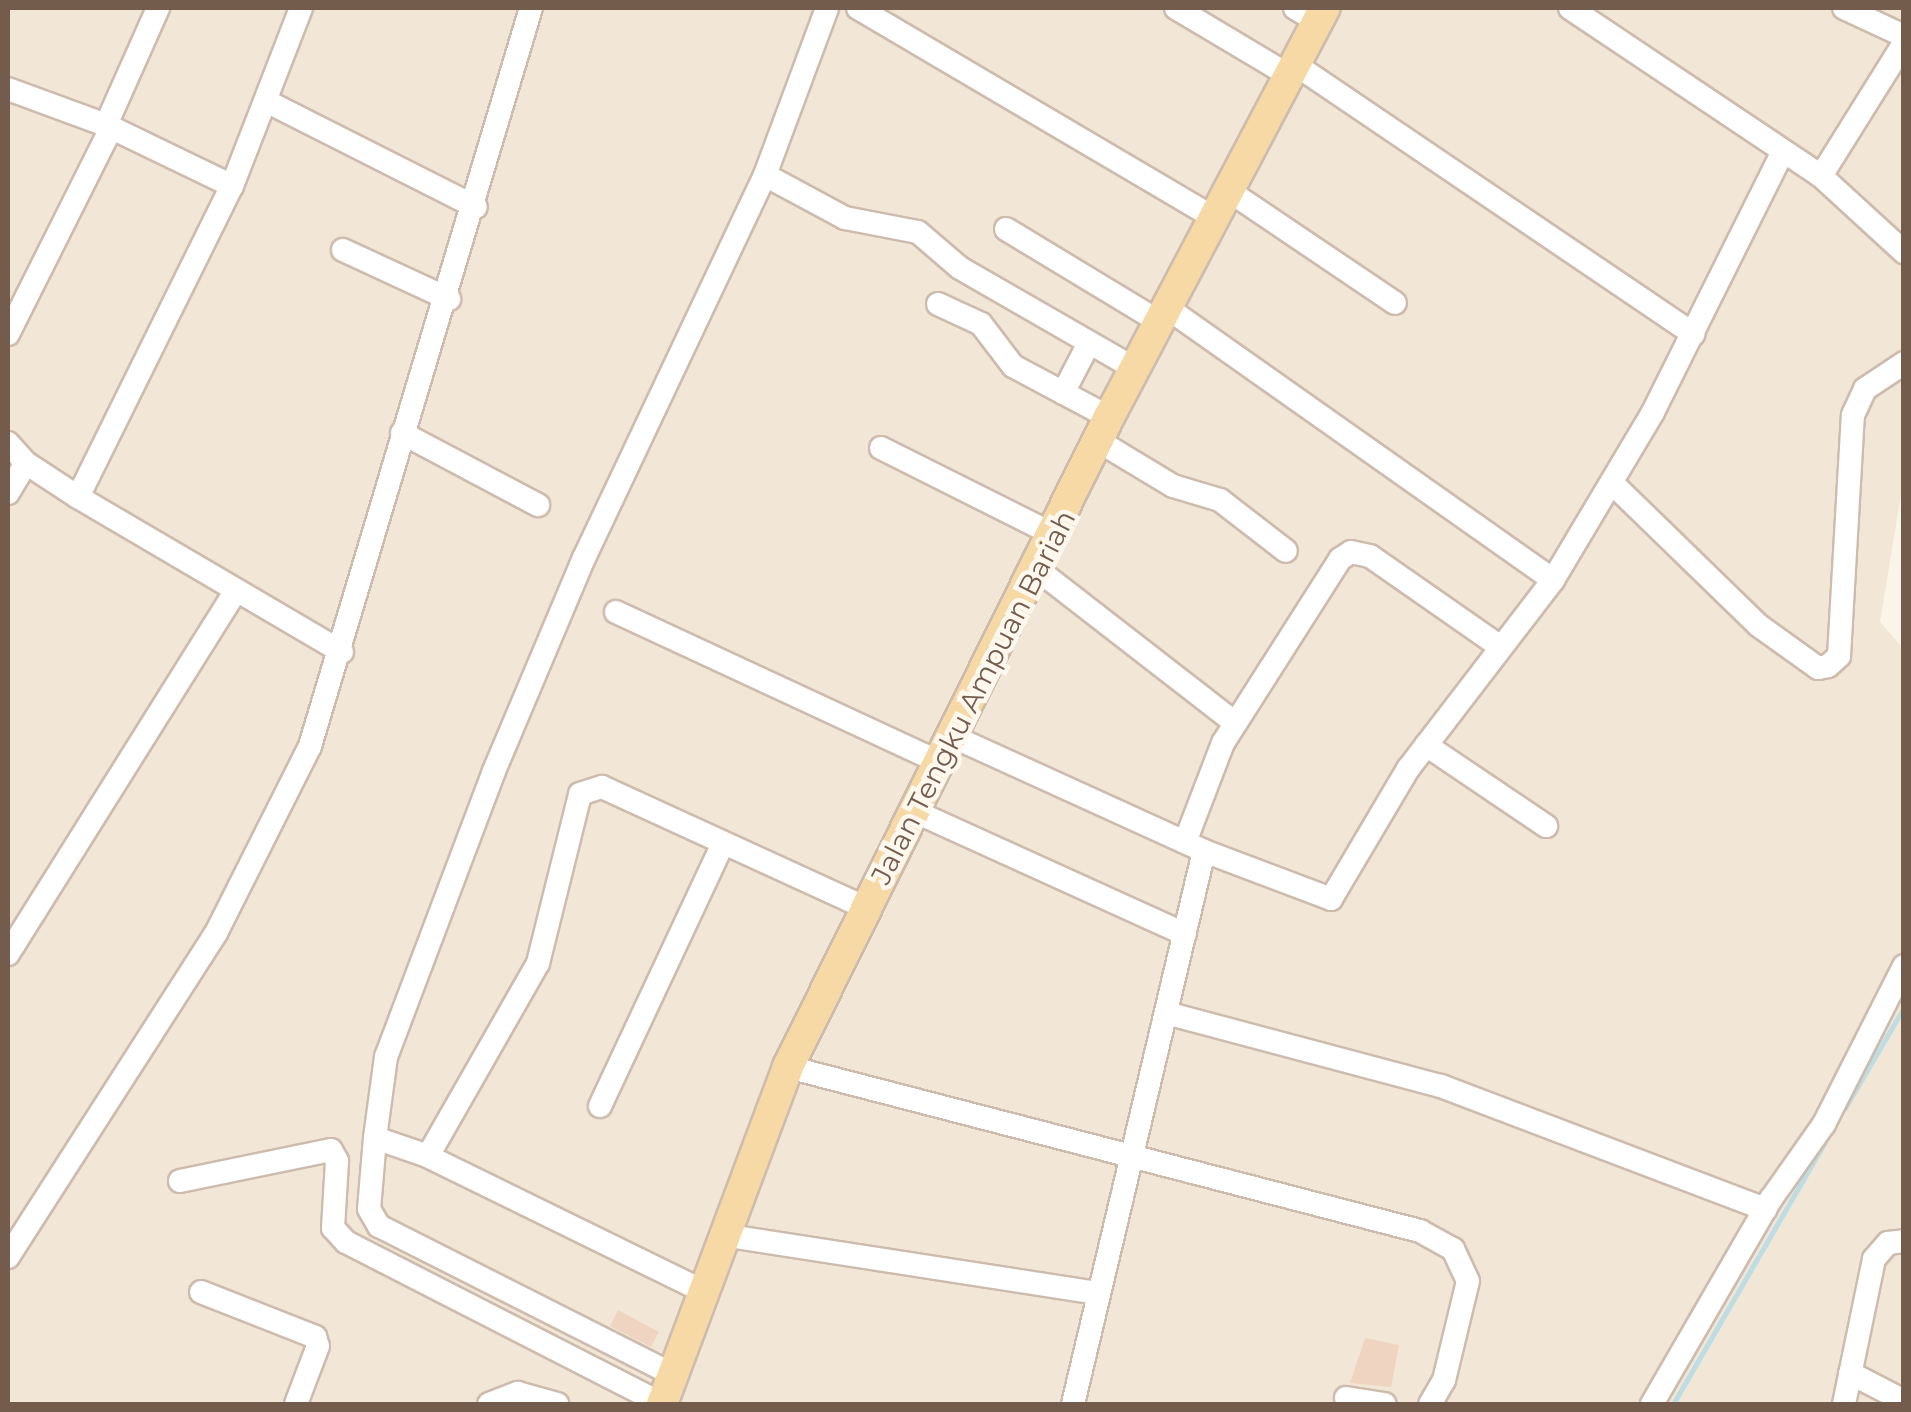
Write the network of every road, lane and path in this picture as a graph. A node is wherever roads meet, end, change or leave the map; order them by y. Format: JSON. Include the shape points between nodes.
{"nodes":[{"id":1,"x":158,"y":8,"type":"edge"},
{"id":2,"x":302,"y":8,"type":"edge"},
{"id":3,"x":827,"y":8,"type":"edge"},
{"id":4,"x":858,"y":8,"type":"edge"},
{"id":5,"x":1176,"y":8,"type":"edge"},
{"id":6,"x":1570,"y":8,"type":"edge"},
{"id":7,"x":1844,"y":8,"type":"edge"},
{"id":8,"x":525,"y":10,"type":"edge"},
{"id":9,"x":1313,"y":12,"type":"edge"},
{"id":10,"x":1904,"y":39,"type":"edge"},
{"id":11,"x":1293,"y":71,"type":"junction"},
{"id":12,"x":8,"y":89,"type":"edge"},
{"id":13,"x":266,"y":101,"type":"junction"},
{"id":14,"x":108,"y":126,"type":"junction"},
{"id":15,"x":1781,"y":156,"type":"junction"},
{"id":16,"x":766,"y":174,"type":"junction"},
{"id":17,"x":1820,"y":176,"type":"junction"},
{"id":18,"x":232,"y":186,"type":"junction"},
{"id":19,"x":1221,"y":204,"type":"junction"},
{"id":20,"x":476,"y":208,"type":"junction"},
{"id":21,"x":1006,"y":229,"type":"dead end"},
{"id":22,"x":344,"y":250,"type":"dead end"},
{"id":23,"x":1904,"y":252,"type":"edge"},
{"id":24,"x":449,"y":299,"type":"junction"},
{"id":25,"x":1395,"y":303,"type":"dead end"},
{"id":26,"x":938,"y":304,"type":"dead end"},
{"id":27,"x":1162,"y":314,"type":"junction"},
{"id":28,"x":8,"y":334,"type":"edge"},
{"id":29,"x":1693,"y":334,"type":"junction"},
{"id":30,"x":1088,"y":344,"type":"junction"},
{"id":31,"x":1904,"y":363,"type":"edge"},
{"id":32,"x":1134,"y":368,"type":"junction"},
{"id":33,"x":1063,"y":393,"type":"junction"},
{"id":34,"x":1105,"y":430,"type":"junction"},
{"id":35,"x":402,"y":434,"type":"junction"},
{"id":36,"x":8,"y":442,"type":"edge"},
{"id":37,"x":881,"y":448,"type":"dead end"},
{"id":38,"x":26,"y":463,"type":"junction"},
{"id":39,"x":1612,"y":483,"type":"junction"},
{"id":40,"x":8,"y":493,"type":"edge"},
{"id":41,"x":78,"y":496,"type":"junction"},
{"id":42,"x":538,"y":505,"type":"dead end"},
{"id":43,"x":1055,"y":535,"type":"junction"},
{"id":44,"x":1286,"y":551,"type":"dead end"},
{"id":45,"x":1038,"y":570,"type":"junction"},
{"id":46,"x":1553,"y":580,"type":"junction"},
{"id":47,"x":234,"y":592,"type":"junction"},
{"id":48,"x":616,"y":612,"type":"dead end"},
{"id":49,"x":1499,"y":646,"type":"junction"},
{"id":50,"x":342,"y":652,"type":"junction"},
{"id":51,"x":1234,"y":724,"type":"junction"},
{"id":52,"x":1426,"y":745,"type":"junction"},
{"id":53,"x":948,"y":750,"type":"junction"},
{"id":54,"x":916,"y":812,"type":"junction"},
{"id":55,"x":1546,"y":826,"type":"dead end"},
{"id":56,"x":724,"y":844,"type":"junction"},
{"id":57,"x":1194,"y":846,"type":"junction"},
{"id":58,"x":868,"y":909,"type":"junction"},
{"id":59,"x":1184,"y":934,"type":"junction"},
{"id":60,"x":8,"y":954,"type":"edge"},
{"id":61,"x":1904,"y":966,"type":"edge"},
{"id":62,"x":1166,"y":1014,"type":"junction"},
{"id":63,"x":788,"y":1067,"type":"junction"},
{"id":64,"x":600,"y":1106,"type":"dead end"},
{"id":65,"x":375,"y":1138,"type":"junction"},
{"id":66,"x":428,"y":1156,"type":"junction"},
{"id":67,"x":1132,"y":1156,"type":"junction"},
{"id":68,"x":180,"y":1181,"type":"dead end"},
{"id":69,"x":1765,"y":1209,"type":"junction"},
{"id":70,"x":723,"y":1235,"type":"junction"},
{"id":71,"x":1904,"y":1242,"type":"edge"},
{"id":72,"x":8,"y":1258,"type":"edge"},
{"id":73,"x":448,"y":1263,"type":"junction"},
{"id":74,"x":427,"y":1282,"type":"junction"},
{"id":75,"x":703,"y":1291,"type":"junction"},
{"id":76,"x":201,"y":1292,"type":"dead end"},
{"id":77,"x":1100,"y":1294,"type":"junction"},
{"id":78,"x":1850,"y":1373,"type":"junction"},
{"id":79,"x":674,"y":1375,"type":"junction"},
{"id":80,"x":1346,"y":1398,"type":"dead end"},
{"id":81,"x":1904,"y":1401,"type":"edge"},
{"id":82,"x":296,"y":1404,"type":"edge"},
{"id":83,"x":489,"y":1404,"type":"edge"},
{"id":84,"x":557,"y":1404,"type":"edge"},
{"id":85,"x":662,"y":1404,"type":"edge"},
{"id":86,"x":1073,"y":1404,"type":"edge"},
{"id":87,"x":1385,"y":1404,"type":"edge"},
{"id":88,"x":1430,"y":1404,"type":"edge"},
{"id":89,"x":1652,"y":1404,"type":"edge"},
{"id":90,"x":1844,"y":1404,"type":"edge"}],
"edges":[{"from":1,"to":14,"type":"street"},
{"from":2,"to":13,"type":"street"},
{"from":3,"to":16,"type":"street"},
{"from":4,"to":19,"type":"street"},
{"from":5,"to":11,"type":"street"},
{"from":6,"to":15,"type":"street"},
{"from":7,"to":10,"type":"street"},
{"from":8,"to":20,"type":"street"},
{"from":9,"to":11,"type":"main road","name":"Jalan Tengku Ampuan Bariah"},
{"from":10,"to":17,"type":"street"},
{"from":11,"to":19,"type":"main road","name":"Jalan Tengku Ampuan Bariah"},
{"from":11,"to":29,"type":"street"},
{"from":12,"to":14,"type":"street"},
{"from":13,"to":18,"type":"street"},
{"from":13,"to":20,"type":"street"},
{"from":14,"to":18,"type":"street"},
{"from":14,"to":28,"type":"street"},
{"from":15,"to":17,"type":"street"},
{"from":15,"to":29,"type":"street"},
{"from":16,"to":30,"type":"street","via":[[845,218],[918,232],[960,268],[1059,320]]},
{"from":16,"to":65,"type":"street","via":[[584,558],[494,771],[386,1057]]},
{"from":17,"to":23,"type":"street"},
{"from":18,"to":41,"type":"street"},
{"from":19,"to":25,"type":"street"},
{"from":19,"to":27,"type":"main road","name":"Jalan Tengku Ampuan Bariah"},
{"from":20,"to":24,"type":"street"},
{"from":21,"to":27,"type":"street"},
{"from":22,"to":24,"type":"street"},
{"from":24,"to":35,"type":"street"},
{"from":26,"to":33,"type":"street","via":[[981,324],[1013,366]]},
{"from":27,"to":32,"type":"main road","name":"Jalan Tengku Ampuan Bariah"},
{"from":27,"to":46,"type":"street"},
{"from":29,"to":39,"type":"street"},
{"from":30,"to":32,"type":"street"},
{"from":30,"to":33,"type":"street"},
{"from":31,"to":39,"type":"street","via":[[1865,389],[1853,415],[1839,656],[1828,666],[1818,668],[1758,625]]},
{"from":32,"to":34,"type":"main road","name":"Jalan Tengku Ampuan Bariah"},
{"from":33,"to":34,"type":"street"},
{"from":34,"to":43,"type":"main road","name":"Jalan Tengku Ampuan Bariah"},
{"from":34,"to":44,"type":"street","via":[[1173,486],[1220,500]]},
{"from":35,"to":42,"type":"street"},
{"from":35,"to":50,"type":"street"},
{"from":36,"to":38,"type":"street"},
{"from":37,"to":43,"type":"street"},
{"from":38,"to":40,"type":"street"},
{"from":38,"to":41,"type":"street"},
{"from":39,"to":46,"type":"street"},
{"from":41,"to":47,"type":"street"},
{"from":43,"to":45,"type":"main road","name":"Jalan Tengku Ampuan Bariah"},
{"from":45,"to":51,"type":"street"},
{"from":45,"to":53,"type":"main road","name":"Jalan Tengku Ampuan Bariah"},
{"from":46,"to":49,"type":"street"},
{"from":47,"to":50,"type":"street"},
{"from":47,"to":60,"type":"street"},
{"from":48,"to":53,"type":"street"},
{"from":49,"to":51,"type":"street","via":[[1370,556],[1351,552],[1340,559]]},
{"from":49,"to":52,"type":"street"},
{"from":50,"to":72,"type":"street","via":[[288,797],[216,933]]},
{"from":51,"to":57,"type":"street"},
{"from":52,"to":55,"type":"street"},
{"from":52,"to":57,"type":"street","via":[[1331,898]]},
{"from":53,"to":54,"type":"main road","name":"Jalan Tengku Ampuan Bariah"},
{"from":53,"to":57,"type":"street"},
{"from":54,"to":58,"type":"main road","name":"Jalan Tengku Ampuan Bariah"},
{"from":54,"to":59,"type":"street"},
{"from":56,"to":58,"type":"street"},
{"from":56,"to":64,"type":"street"},
{"from":56,"to":66,"type":"street","via":[[602,787],[580,794],[538,964]]},
{"from":57,"to":59,"type":"street"},
{"from":58,"to":63,"type":"main road","name":"Jalan Tengku Ampuan Bariah"},
{"from":59,"to":62,"type":"street"},
{"from":61,"to":69,"type":"street","via":[[1824,1124]]},
{"from":62,"to":67,"type":"street"},
{"from":62,"to":69,"type":"street","via":[[1441,1086]]},
{"from":63,"to":67,"type":"street"},
{"from":63,"to":70,"type":"main road","name":"Jalan Tengku Ampuan Bariah"},
{"from":65,"to":66,"type":"street"},
{"from":65,"to":73,"type":"street","via":[[372,1220]]},
{"from":66,"to":75,"type":"street"},
{"from":67,"to":77,"type":"street"},
{"from":67,"to":88,"type":"street","via":[[1420,1231],[1453,1249],[1468,1281],[1444,1380]]},
{"from":68,"to":74,"type":"street","via":[[331,1150],[337,1161],[336,1233]]},
{"from":69,"to":89,"type":"street"},
{"from":70,"to":75,"type":"main road","name":"Jalan Tengku Ampuan Bariah"},
{"from":70,"to":77,"type":"street"},
{"from":71,"to":78,"type":"street","via":[[1888,1242],[1874,1259]]},
{"from":73,"to":74,"type":"street"},
{"from":73,"to":79,"type":"street"},
{"from":74,"to":85,"type":"street"},
{"from":75,"to":79,"type":"main road","name":"Jalan Tengku Ampuan Bariah"},
{"from":76,"to":82,"type":"street","via":[[315,1337],[318,1346]]},
{"from":77,"to":86,"type":"street"},
{"from":78,"to":81,"type":"street"},
{"from":78,"to":90,"type":"street"},
{"from":79,"to":85,"type":"main road","name":"Jalan Tengku Ampuan Bariah"},
{"from":80,"to":87,"type":"street"},
{"from":83,"to":84,"type":"street","via":[[518,1393]]}]}
